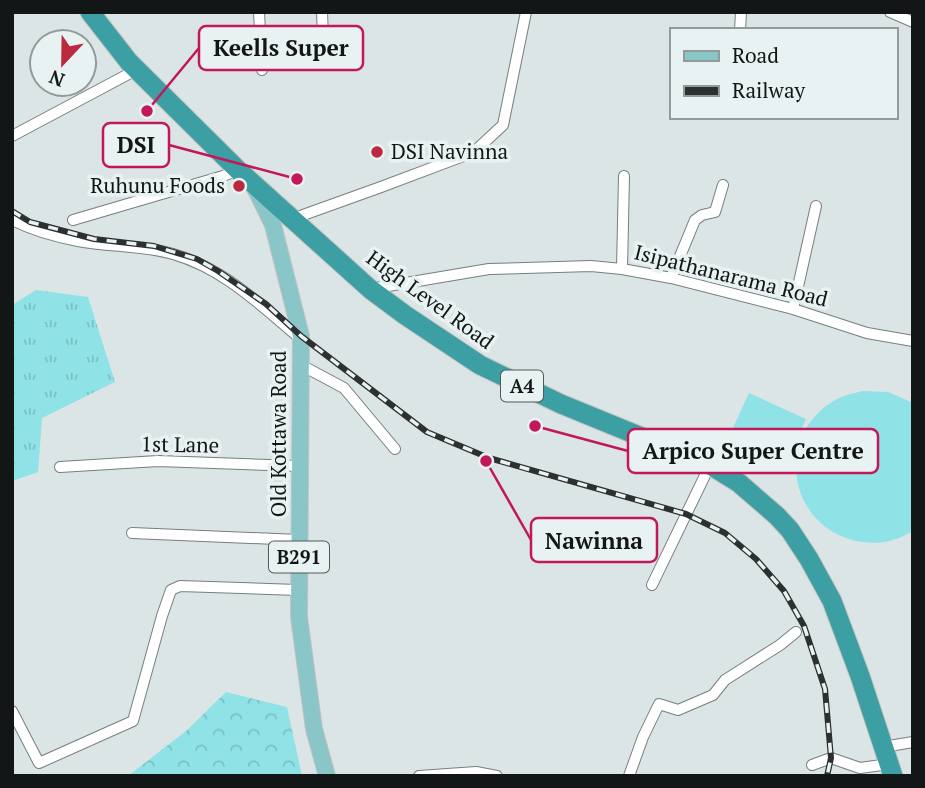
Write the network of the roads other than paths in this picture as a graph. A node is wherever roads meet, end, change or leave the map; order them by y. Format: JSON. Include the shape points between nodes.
{"nodes":[{"id":1,"x":90,"y":12,"type":"edge"},
{"id":2,"x":259,"y":12,"type":"edge"},
{"id":3,"x":322,"y":12,"type":"edge"},
{"id":4,"x":526,"y":12,"type":"edge"},
{"id":5,"x":890,"y":12,"type":"edge"},
{"id":6,"x":913,"y":22,"type":"edge"},
{"id":7,"x":323,"y":36,"type":"dead end"},
{"id":8,"x":136,"y":70,"type":"junction"},
{"id":9,"x":262,"y":70,"type":"dead end"},
{"id":10,"x":12,"y":136,"type":"edge"},
{"id":11,"x":245,"y":176,"type":"junction"},
{"id":12,"x":624,"y":176,"type":"dead end"},
{"id":13,"x":723,"y":185,"type":"dead end"},
{"id":14,"x":816,"y":206,"type":"dead end"},
{"id":15,"x":292,"y":219,"type":"junction"},
{"id":16,"x":12,"y":220,"type":"edge"},
{"id":17,"x":73,"y":220,"type":"dead end"},
{"id":18,"x":622,"y":268,"type":"junction"},
{"id":19,"x":671,"y":278,"type":"junction"},
{"id":20,"x":370,"y":289,"type":"junction"},
{"id":21,"x":793,"y":309,"type":"junction"},
{"id":22,"x":301,"y":339,"type":"junction"},
{"id":23,"x":913,"y":341,"type":"edge"},
{"id":24,"x":301,"y":365,"type":"junction"},
{"id":25,"x":395,"y":449,"type":"dead end"},
{"id":26,"x":710,"y":465,"type":"junction"},
{"id":27,"x":299,"y":466,"type":"junction"},
{"id":28,"x":60,"y":467,"type":"dead end"},
{"id":29,"x":132,"y":533,"type":"dead end"},
{"id":30,"x":299,"y":540,"type":"junction"},
{"id":31,"x":652,"y":585,"type":"dead end"},
{"id":32,"x":298,"y":590,"type":"junction"},
{"id":33,"x":796,"y":632,"type":"dead end"},
{"id":34,"x":12,"y":711,"type":"edge"},
{"id":35,"x":913,"y":742,"type":"edge"},
{"id":36,"x":888,"y":763,"type":"edge"},
{"id":37,"x":812,"y":765,"type":"dead end"},
{"id":38,"x":327,"y":776,"type":"edge"},
{"id":39,"x":419,"y":776,"type":"edge"},
{"id":40,"x":497,"y":776,"type":"edge"},
{"id":41,"x":629,"y":776,"type":"edge"}],
"edges":[{"from":1,"to":8,"type":"highway","name":"High Level Road","number":"A4"},
{"from":2,"to":9,"type":"street"},
{"from":3,"to":7,"type":"street"},
{"from":4,"to":15,"type":"street","via":[[503,125],[474,152]]},
{"from":5,"to":6,"type":"street"},
{"from":8,"to":10,"type":"street"},
{"from":8,"to":11,"type":"highway","name":"High Level Road","number":"A4"},
{"from":11,"to":15,"type":"highway","name":"High Level Road","number":"A4"},
{"from":11,"to":17,"type":"street","via":[[223,176]]},
{"from":11,"to":22,"type":"main road","name":"Old Kottawa Road","number":"B291","via":[[273,225]]},
{"from":12,"to":18,"type":"street"},
{"from":13,"to":19,"type":"street","via":[[715,212],[695,220]]},
{"from":14,"to":21,"type":"street"},
{"from":15,"to":20,"type":"highway","name":"High Level Road","number":"A4"},
{"from":16,"to":22,"type":"street","via":[[78,241],[193,260],[233,282]]},
{"from":18,"to":19,"type":"street","name":"Isipathanarama Road"},
{"from":18,"to":20,"type":"street","name":"Isipathanarama Road","via":[[489,269]]},
{"from":19,"to":21,"type":"street","name":"Isipathanarama Road"},
{"from":20,"to":26,"type":"highway","name":"High Level Road","number":"A4","via":[[480,365]]},
{"from":21,"to":23,"type":"street","name":"Isipathanarama Road","via":[[867,333]]},
{"from":22,"to":24,"type":"main road","name":"Old Kottawa Road","number":"B291"},
{"from":24,"to":25,"type":"street","via":[[344,388]]},
{"from":24,"to":27,"type":"main road","name":"Old Kottawa Road","number":"B291"},
{"from":26,"to":31,"type":"street"},
{"from":26,"to":36,"type":"highway","name":"High Level Road","number":"A4","via":[[740,483],[777,516],[809,559],[832,601]]},
{"from":27,"to":28,"type":"street","name":"1st Lane","via":[[158,461]]},
{"from":27,"to":30,"type":"main road","name":"Old Kottawa Road","number":"B291"},
{"from":29,"to":30,"type":"street"},
{"from":30,"to":32,"type":"main road","name":"Old Kottawa Road","number":"B291"},
{"from":32,"to":34,"type":"street","via":[[180,586],[171,590],[133,720],[39,763]]},
{"from":32,"to":38,"type":"main road","name":"Old Kottawa Road","number":"B291","via":[[314,729]]},
{"from":33,"to":41,"type":"street","via":[[725,680],[713,695],[678,710],[659,704]]},
{"from":35,"to":36,"type":"street"},
{"from":36,"to":37,"type":"street","via":[[860,768],[831,758]]},
{"from":39,"to":40,"type":"street","via":[[476,772]]}]}
